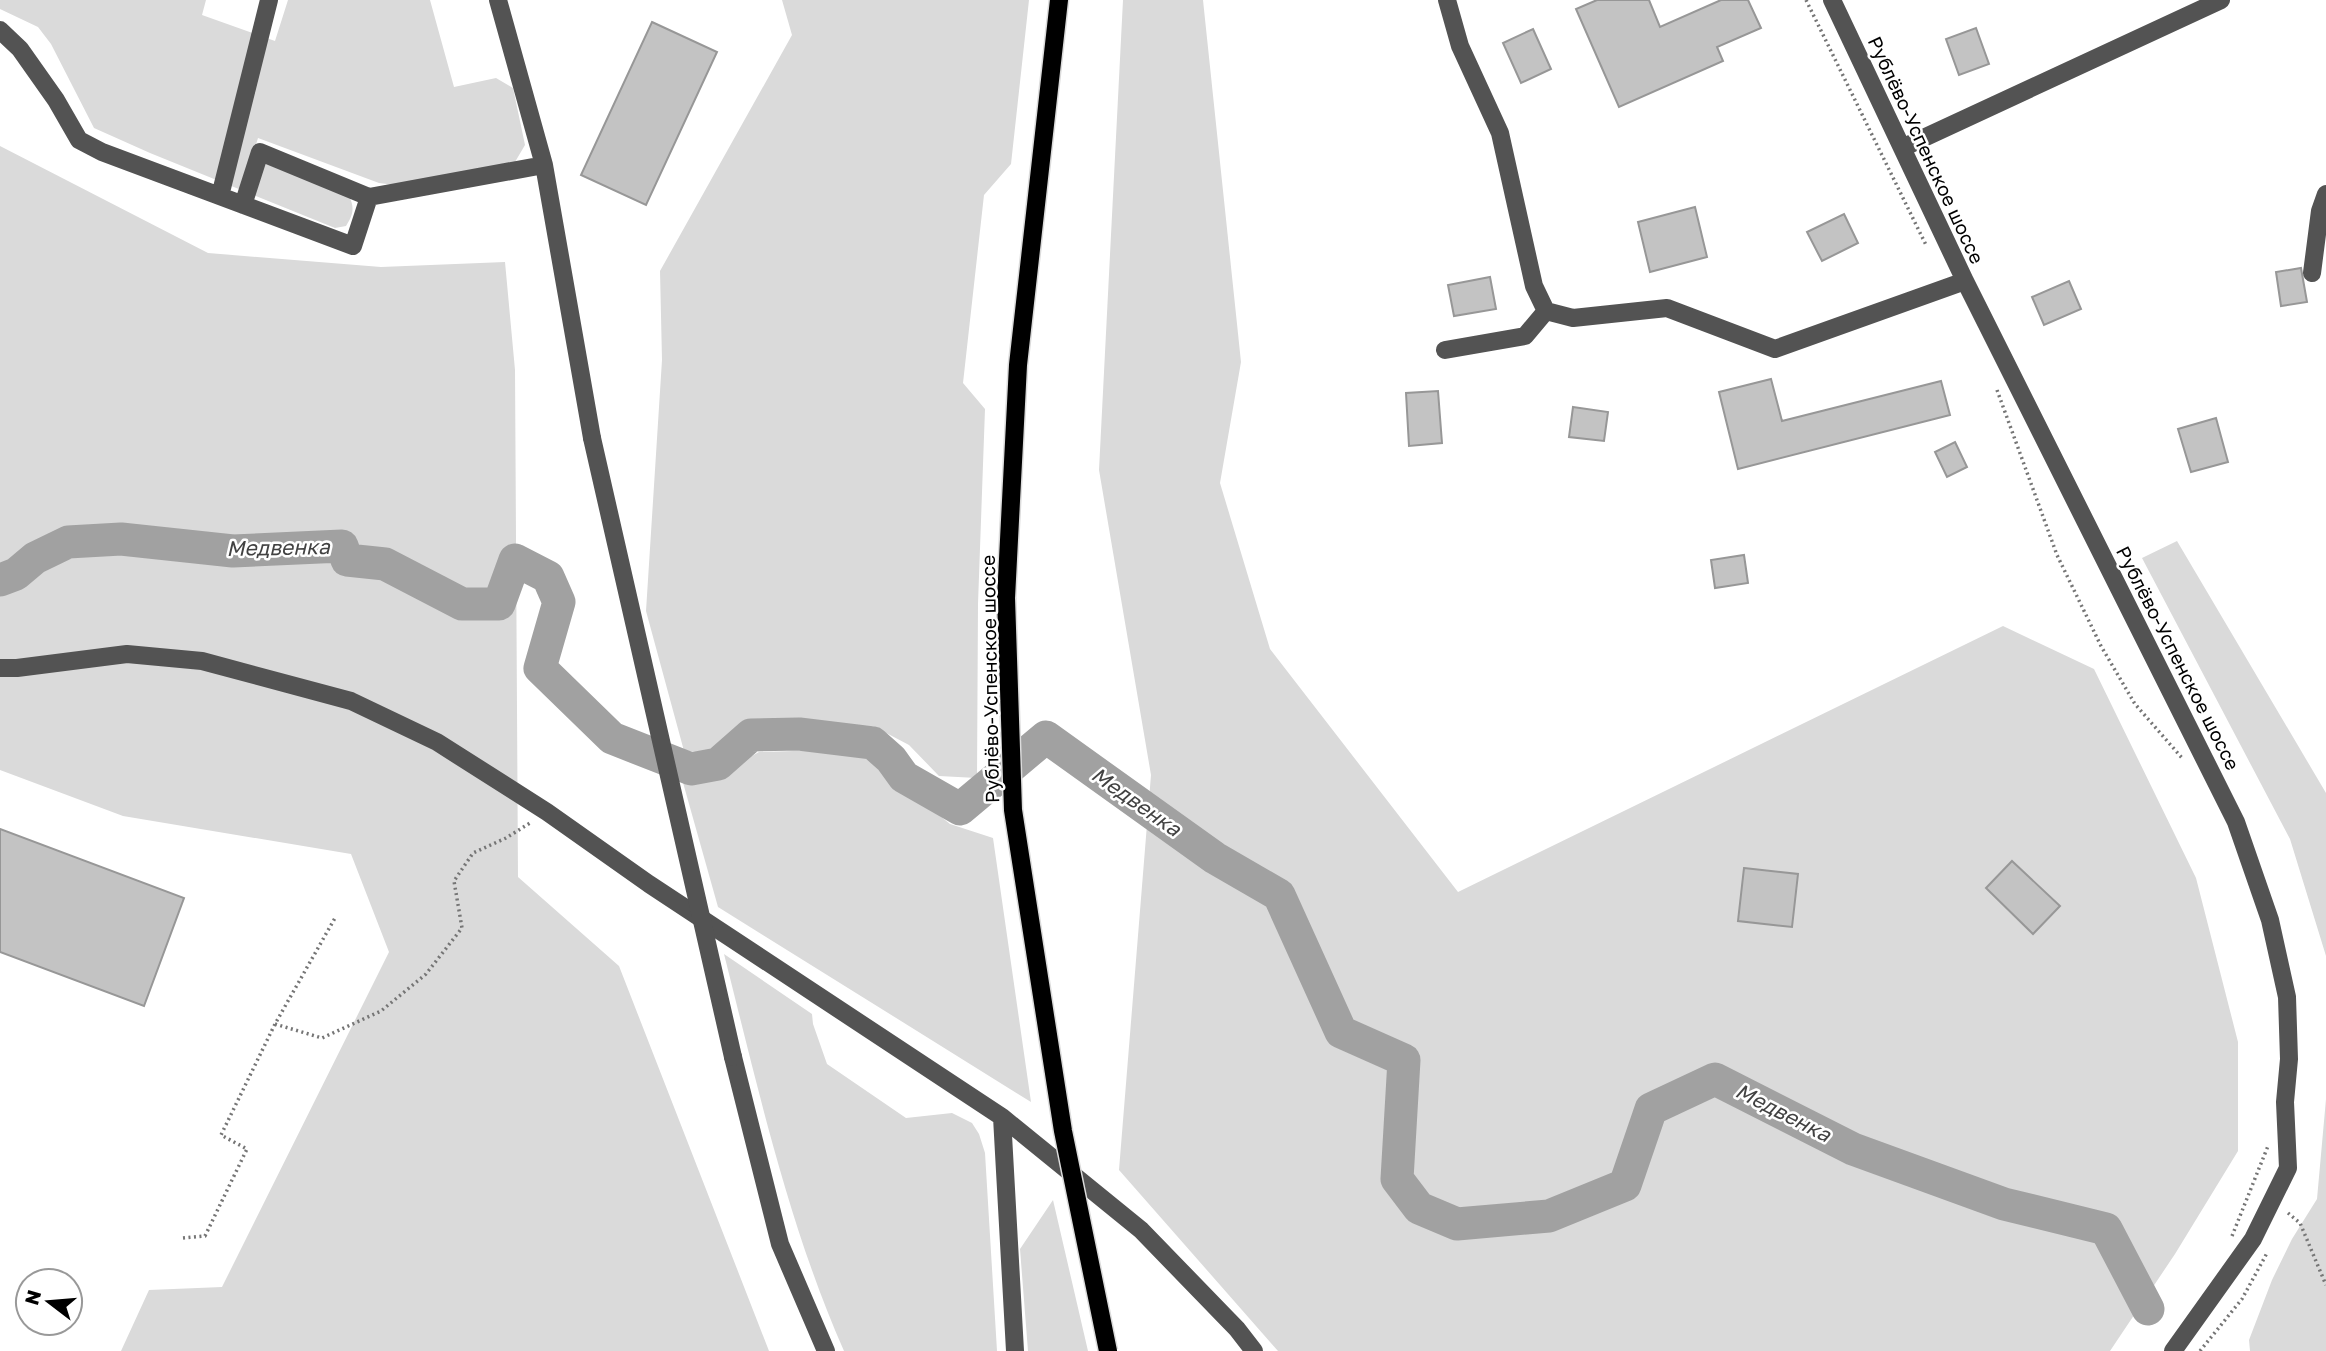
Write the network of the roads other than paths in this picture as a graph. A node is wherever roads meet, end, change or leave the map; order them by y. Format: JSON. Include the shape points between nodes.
{"nodes":[{"id":1,"x":269,"y":0,"type":"edge"},
{"id":2,"x":498,"y":0,"type":"edge"},
{"id":3,"x":1059,"y":0,"type":"edge"},
{"id":4,"x":1447,"y":0,"type":"edge"},
{"id":5,"x":1832,"y":0,"type":"edge"},
{"id":6,"x":2221,"y":0,"type":"edge"},
{"id":7,"x":0,"y":30,"type":"edge"},
{"id":8,"x":1902,"y":148,"type":"junction"},
{"id":9,"x":544,"y":165,"type":"junction"},
{"id":10,"x":2326,"y":194,"type":"edge"},
{"id":11,"x":220,"y":196,"type":"junction"},
{"id":12,"x":369,"y":197,"type":"junction"},
{"id":13,"x":243,"y":205,"type":"junction"},
{"id":14,"x":2312,"y":273,"type":"dead end"},
{"id":15,"x":1965,"y":281,"type":"junction"},
{"id":16,"x":1546,"y":311,"type":"junction"},
{"id":17,"x":1445,"y":350,"type":"dead end"},
{"id":18,"x":0,"y":668,"type":"edge"},
{"id":19,"x":1002,"y":1117,"type":"junction"},
{"id":20,"x":826,"y":1351,"type":"edge"},
{"id":21,"x":1015,"y":1351,"type":"edge"},
{"id":22,"x":1108,"y":1351,"type":"edge"},
{"id":23,"x":1254,"y":1351,"type":"edge"},
{"id":24,"x":2173,"y":1351,"type":"edge"}],
"edges":[{"from":1,"to":11,"type":"street"},
{"from":2,"to":9,"type":"street"},
{"from":3,"to":22,"type":"main road","name":"Рублёво-Успенское шоссе","bridge":true,"via":[[1018,365],[1006,598],[1013,810],[1063,1131]]},
{"from":4,"to":16,"type":"street","via":[[1460,46],[1500,133],[1534,286]]},
{"from":5,"to":8,"type":"street","name":"Рублёво-Успенское шоссе"},
{"from":6,"to":8,"type":"street"},
{"from":7,"to":11,"type":"street","via":[[20,49],[79,140]]},
{"from":8,"to":15,"type":"street","name":"Рублёво-Успенское шоссе"},
{"from":9,"to":12,"type":"street"},
{"from":9,"to":20,"type":"street","bridge":true,"via":[[592,438],[733,1057],[780,1244]]},
{"from":10,"to":14,"type":"street"},
{"from":11,"to":13,"type":"street"},
{"from":12,"to":13,"type":"street","via":[[353,246]]},
{"from":12,"to":13,"type":"street","via":[[260,152]]},
{"from":15,"to":16,"type":"street","via":[[1775,349],[1667,308],[1573,318]]},
{"from":15,"to":24,"type":"street","name":"Рублёво-Успенское шоссе","via":[[2236,822],[2270,920],[2287,997],[2288,1168],[2253,1239]]},
{"from":16,"to":17,"type":"street","via":[[1525,336]]},
{"from":18,"to":19,"type":"street","via":[[127,654],[202,662],[351,701],[437,742],[547,812]]},
{"from":19,"to":21,"type":"street"},
{"from":19,"to":23,"type":"street","via":[[1141,1230]]}]}
